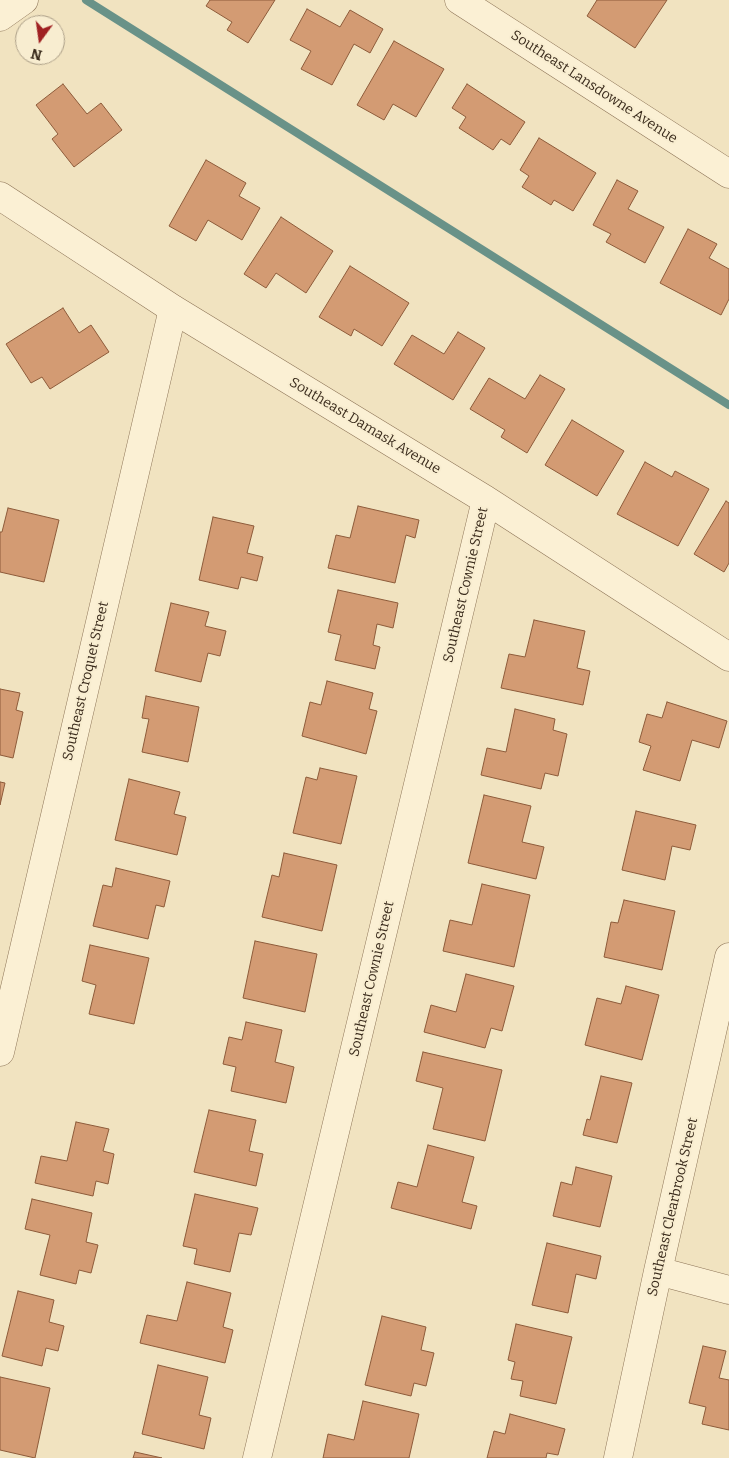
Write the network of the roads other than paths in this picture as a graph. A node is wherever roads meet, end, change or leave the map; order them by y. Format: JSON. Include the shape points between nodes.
{"nodes":[{"id":1,"x":24,"y":0,"type":"edge"},
{"id":2,"x":459,"y":0,"type":"edge"},
{"id":3,"x":0,"y":17,"type":"edge"},
{"id":4,"x":729,"y":174,"type":"edge"},
{"id":5,"x":0,"y":196,"type":"edge"},
{"id":6,"x":173,"y":310,"type":"junction"},
{"id":7,"x":486,"y":500,"type":"junction"},
{"id":8,"x":729,"y":657,"type":"edge"},
{"id":9,"x":729,"y":957,"type":"edge"},
{"id":10,"x":0,"y":1052,"type":"edge"},
{"id":11,"x":658,"y":1272,"type":"junction"},
{"id":12,"x":729,"y":1290,"type":"edge"},
{"id":13,"x":257,"y":1458,"type":"edge"},
{"id":14,"x":618,"y":1458,"type":"edge"}],
"edges":[{"from":1,"to":3,"type":"street"},
{"from":2,"to":4,"type":"street","name":"Southeast Lansdowne Avenue"},
{"from":5,"to":6,"type":"street","name":"Southeast Damask Avenue"},
{"from":6,"to":7,"type":"street","name":"Southeast Damask Avenue"},
{"from":6,"to":10,"type":"street","name":"Southeast Croquet Street"},
{"from":7,"to":8,"type":"street","name":"Southeast Damask Avenue"},
{"from":7,"to":13,"type":"street","name":"Southeast Cownie Street"},
{"from":9,"to":11,"type":"street","name":"Southeast Clearbrook Street"},
{"from":11,"to":12,"type":"street"},
{"from":11,"to":14,"type":"street","name":"Southeast Clearbrook Street"}]}
